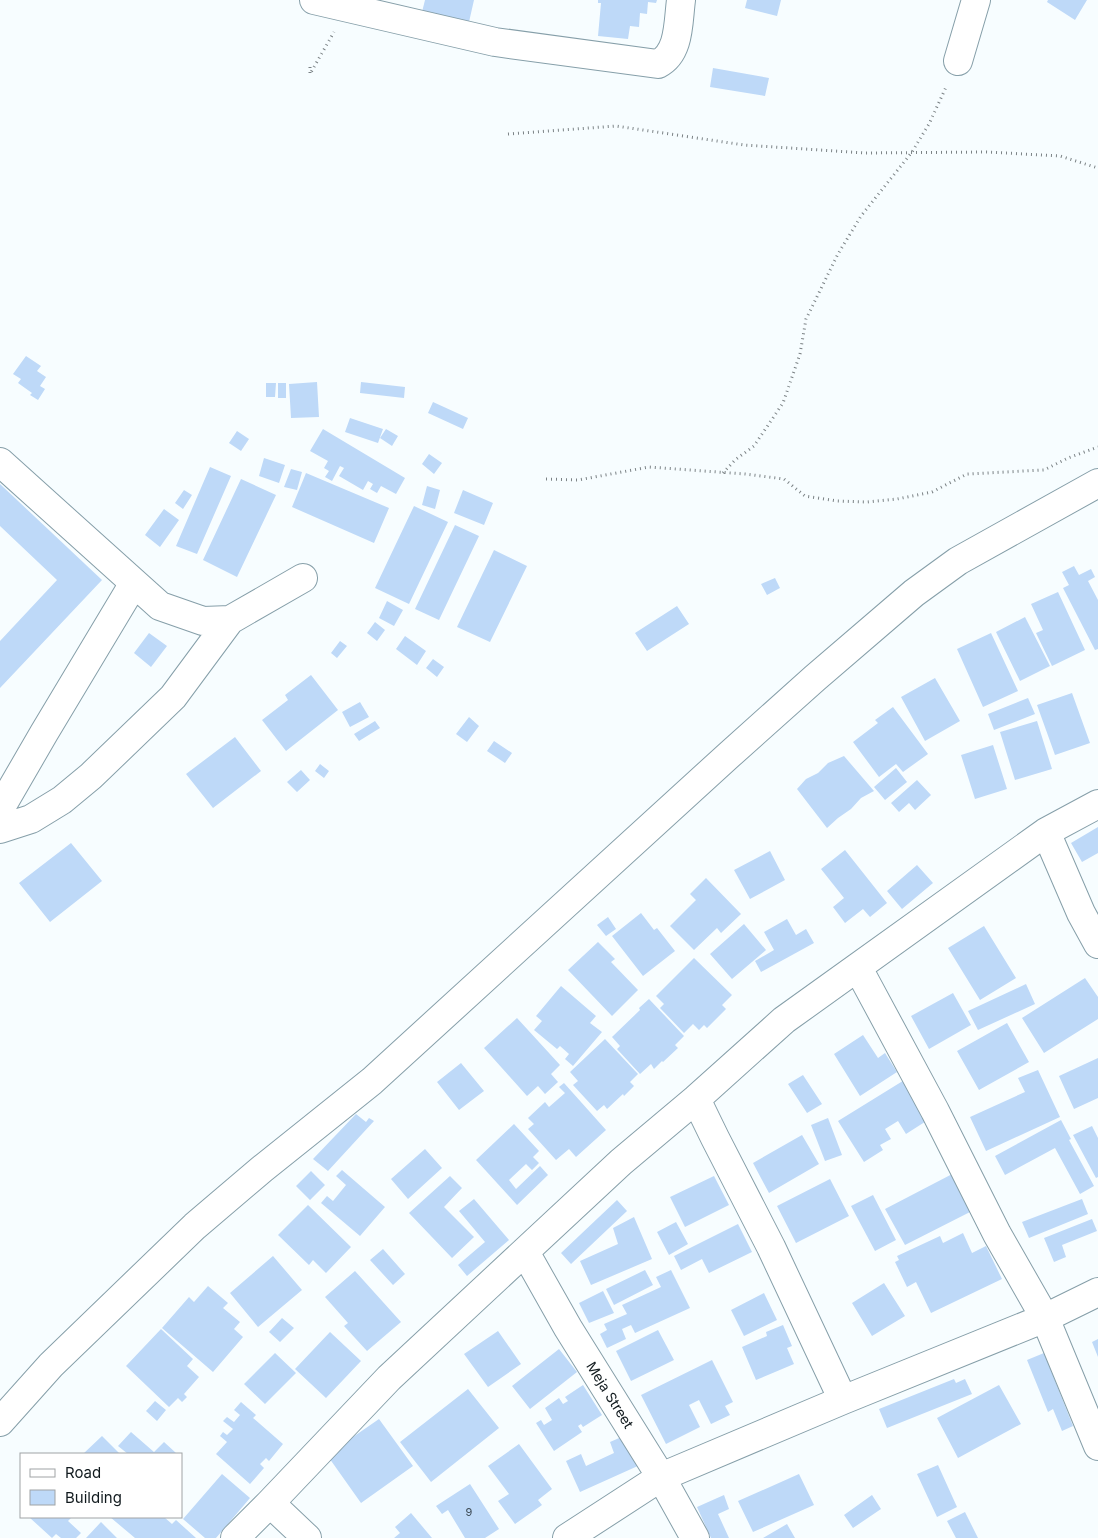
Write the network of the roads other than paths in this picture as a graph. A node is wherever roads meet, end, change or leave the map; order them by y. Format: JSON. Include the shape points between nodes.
{"nodes":[{"id":1,"x":314,"y":0,"type":"edge"},
{"id":2,"x":681,"y":0,"type":"edge"},
{"id":3,"x":976,"y":0,"type":"edge"},
{"id":4,"x":958,"y":61,"type":"road end"},
{"id":5,"x":0,"y":462,"type":"edge"},
{"id":6,"x":1098,"y":483,"type":"edge"},
{"id":7,"x":303,"y":578,"type":"dead end"},
{"id":8,"x":134,"y":583,"type":"junction"},
{"id":9,"x":230,"y":620,"type":"junction"},
{"id":10,"x":1098,"y":804,"type":"edge"},
{"id":11,"x":0,"y":809,"type":"edge"},
{"id":12,"x":0,"y":829,"type":"edge"},
{"id":13,"x":1046,"y":832,"type":"junction"},
{"id":14,"x":1098,"y":944,"type":"edge"},
{"id":15,"x":858,"y":968,"type":"junction"},
{"id":16,"x":696,"y":1099,"type":"junction"},
{"id":17,"x":525,"y":1252,"type":"junction"},
{"id":18,"x":1098,"y":1292,"type":"edge"},
{"id":19,"x":1045,"y":1318,"type":"junction"},
{"id":20,"x":843,"y":1400,"type":"junction"},
{"id":21,"x":0,"y":1422,"type":"edge"},
{"id":22,"x":1098,"y":1446,"type":"edge"},
{"id":23,"x":661,"y":1476,"type":"junction"},
{"id":24,"x":270,"y":1503,"type":"junction"},
{"id":25,"x":235,"y":1538,"type":"edge"},
{"id":26,"x":306,"y":1538,"type":"edge"},
{"id":27,"x":567,"y":1538,"type":"edge"},
{"id":28,"x":695,"y":1538,"type":"edge"}],
"edges":[{"from":1,"to":2,"type":"street","via":[[495,42],[658,64],[666,60],[676,40]]},
{"from":3,"to":4,"type":"street"},
{"from":5,"to":8,"type":"street"},
{"from":6,"to":21,"type":"street","via":[[958,561],[906,600],[729,755],[372,1081],[195,1226],[51,1365]]},
{"from":7,"to":9,"type":"street"},
{"from":8,"to":9,"type":"street","via":[[160,606],[203,621]]},
{"from":8,"to":11,"type":"street"},
{"from":9,"to":12,"type":"street","via":[[173,698],[90,776],[62,800],[31,819]]},
{"from":10,"to":13,"type":"street"},
{"from":13,"to":14,"type":"street"},
{"from":13,"to":15,"type":"street"},
{"from":15,"to":16,"type":"street","via":[[784,1020]]},
{"from":15,"to":19,"type":"street","via":[[997,1234]]},
{"from":16,"to":17,"type":"street","via":[[621,1162]]},
{"from":16,"to":20,"type":"street"},
{"from":17,"to":23,"type":"street","name":"Meja Street","via":[[568,1328]]},
{"from":17,"to":24,"type":"street","via":[[389,1378]]},
{"from":18,"to":19,"type":"street"},
{"from":19,"to":20,"type":"street"},
{"from":19,"to":22,"type":"street"},
{"from":20,"to":23,"type":"street"},
{"from":23,"to":27,"type":"street"},
{"from":23,"to":28,"type":"street","name":"Meja Street"},
{"from":24,"to":25,"type":"street"},
{"from":24,"to":26,"type":"street"}]}
